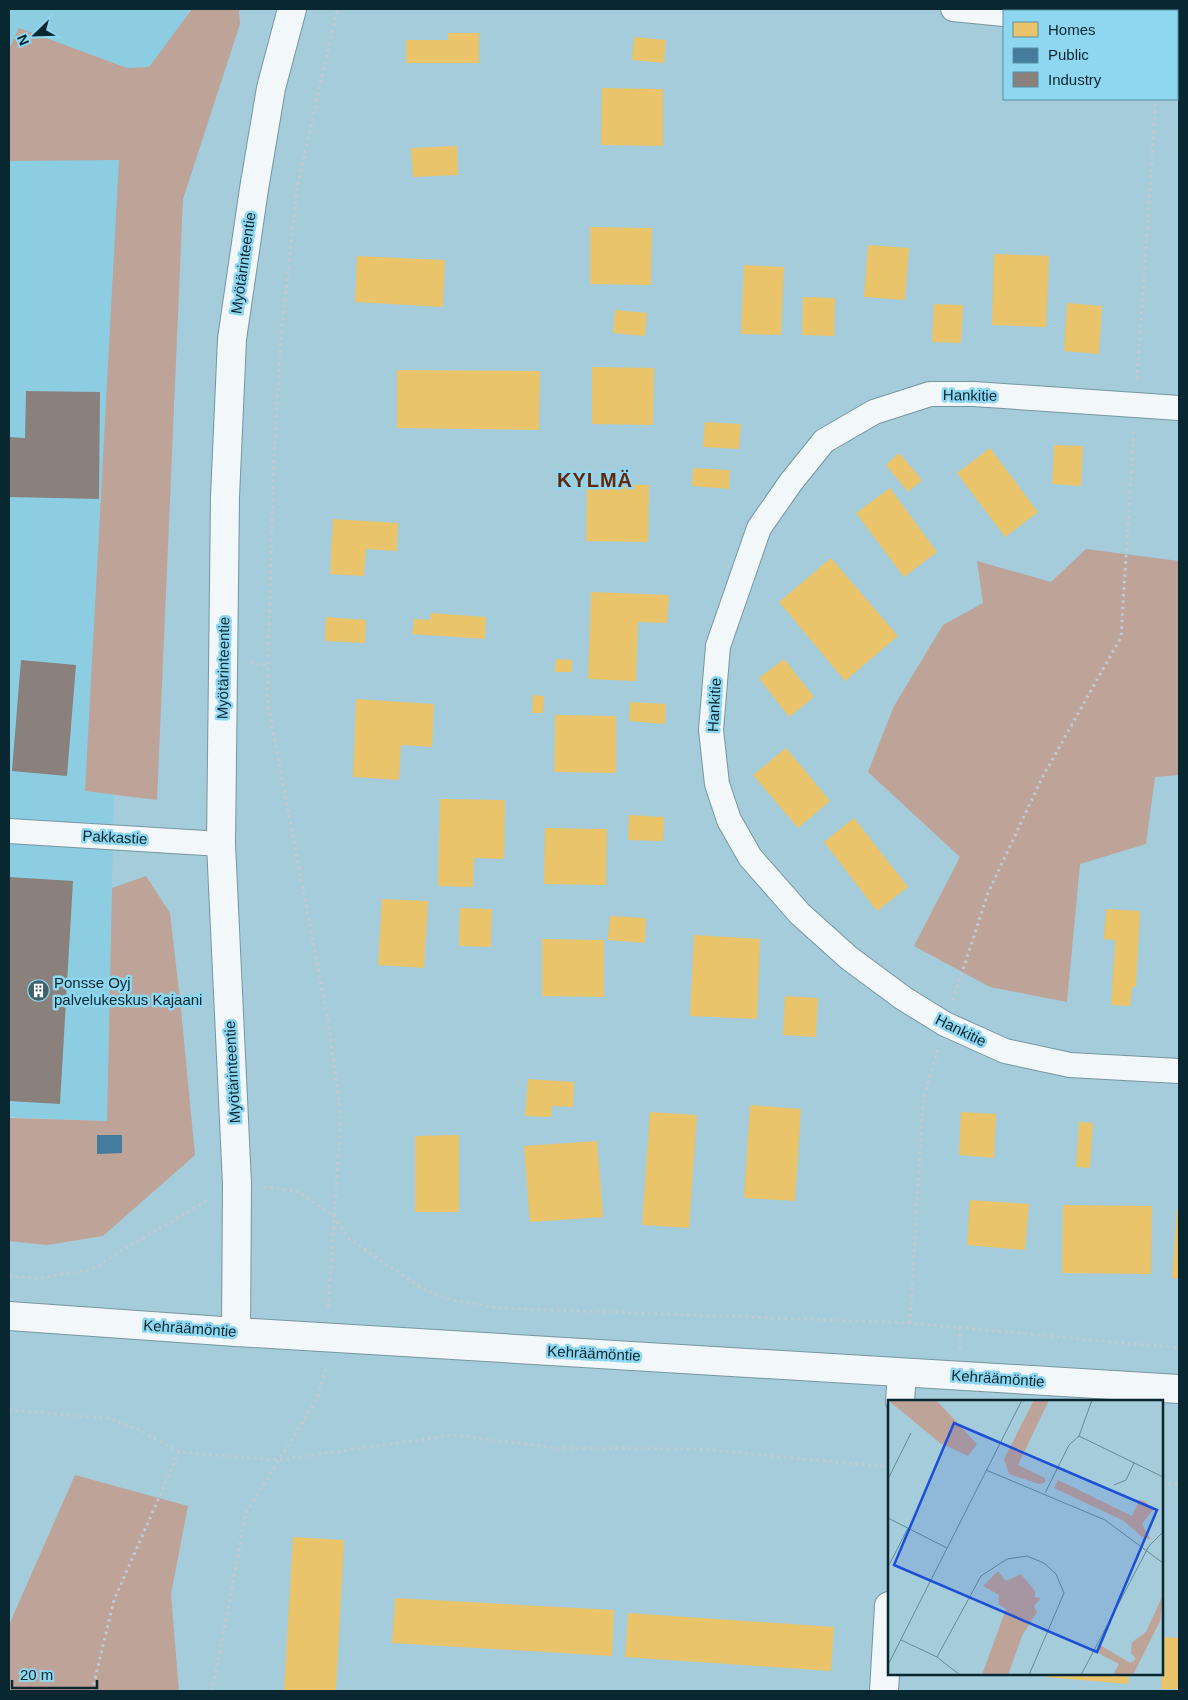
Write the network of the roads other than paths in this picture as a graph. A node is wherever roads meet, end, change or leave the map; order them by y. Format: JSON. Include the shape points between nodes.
{"nodes":[{"id":1,"x":292,"y":9,"type":"edge"},
{"id":2,"x":953,"y":9,"type":"edge"},
{"id":3,"x":1003,"y":14,"type":"edge"},
{"id":4,"x":1179,"y":408,"type":"edge"},
{"id":5,"x":9,"y":831,"type":"edge"},
{"id":6,"x":221,"y":844,"type":"junction"},
{"id":7,"x":1179,"y":1071,"type":"edge"},
{"id":8,"x":9,"y":1316,"type":"edge"},
{"id":9,"x":236,"y":1332,"type":"junction"},
{"id":10,"x":902,"y":1373,"type":"junction"},
{"id":11,"x":1179,"y":1389,"type":"edge"},
{"id":12,"x":900,"y":1400,"type":"edge"},
{"id":13,"x":888,"y":1623,"type":"edge"},
{"id":14,"x":884,"y":1691,"type":"edge"}],
"edges":[{"from":1,"to":6,"type":"street","name":"Myötärinteentie","via":[[271,88],[232,339],[225,496]]},
{"from":2,"to":3,"type":"street"},
{"from":4,"to":7,"type":"street","name":"Hankitie","via":[[930,394],[874,412],[824,441],[759,528],[718,646],[711,730],[717,784],[729,820],[750,857],[800,914],[849,958],[903,998],[946,1024],[1004,1051],[1060,1063]]},
{"from":5,"to":6,"type":"street","name":"Pakkastie"},
{"from":6,"to":9,"type":"street","name":"Myötärinteentie","via":[[237,1184]]},
{"from":8,"to":9,"type":"street","name":"Kehräämöntie"},
{"from":9,"to":10,"type":"street","name":"Kehräämöntie"},
{"from":10,"to":11,"type":"street","name":"Kehräämöntie"},
{"from":10,"to":12,"type":"street"},
{"from":13,"to":14,"type":"street"}]}
